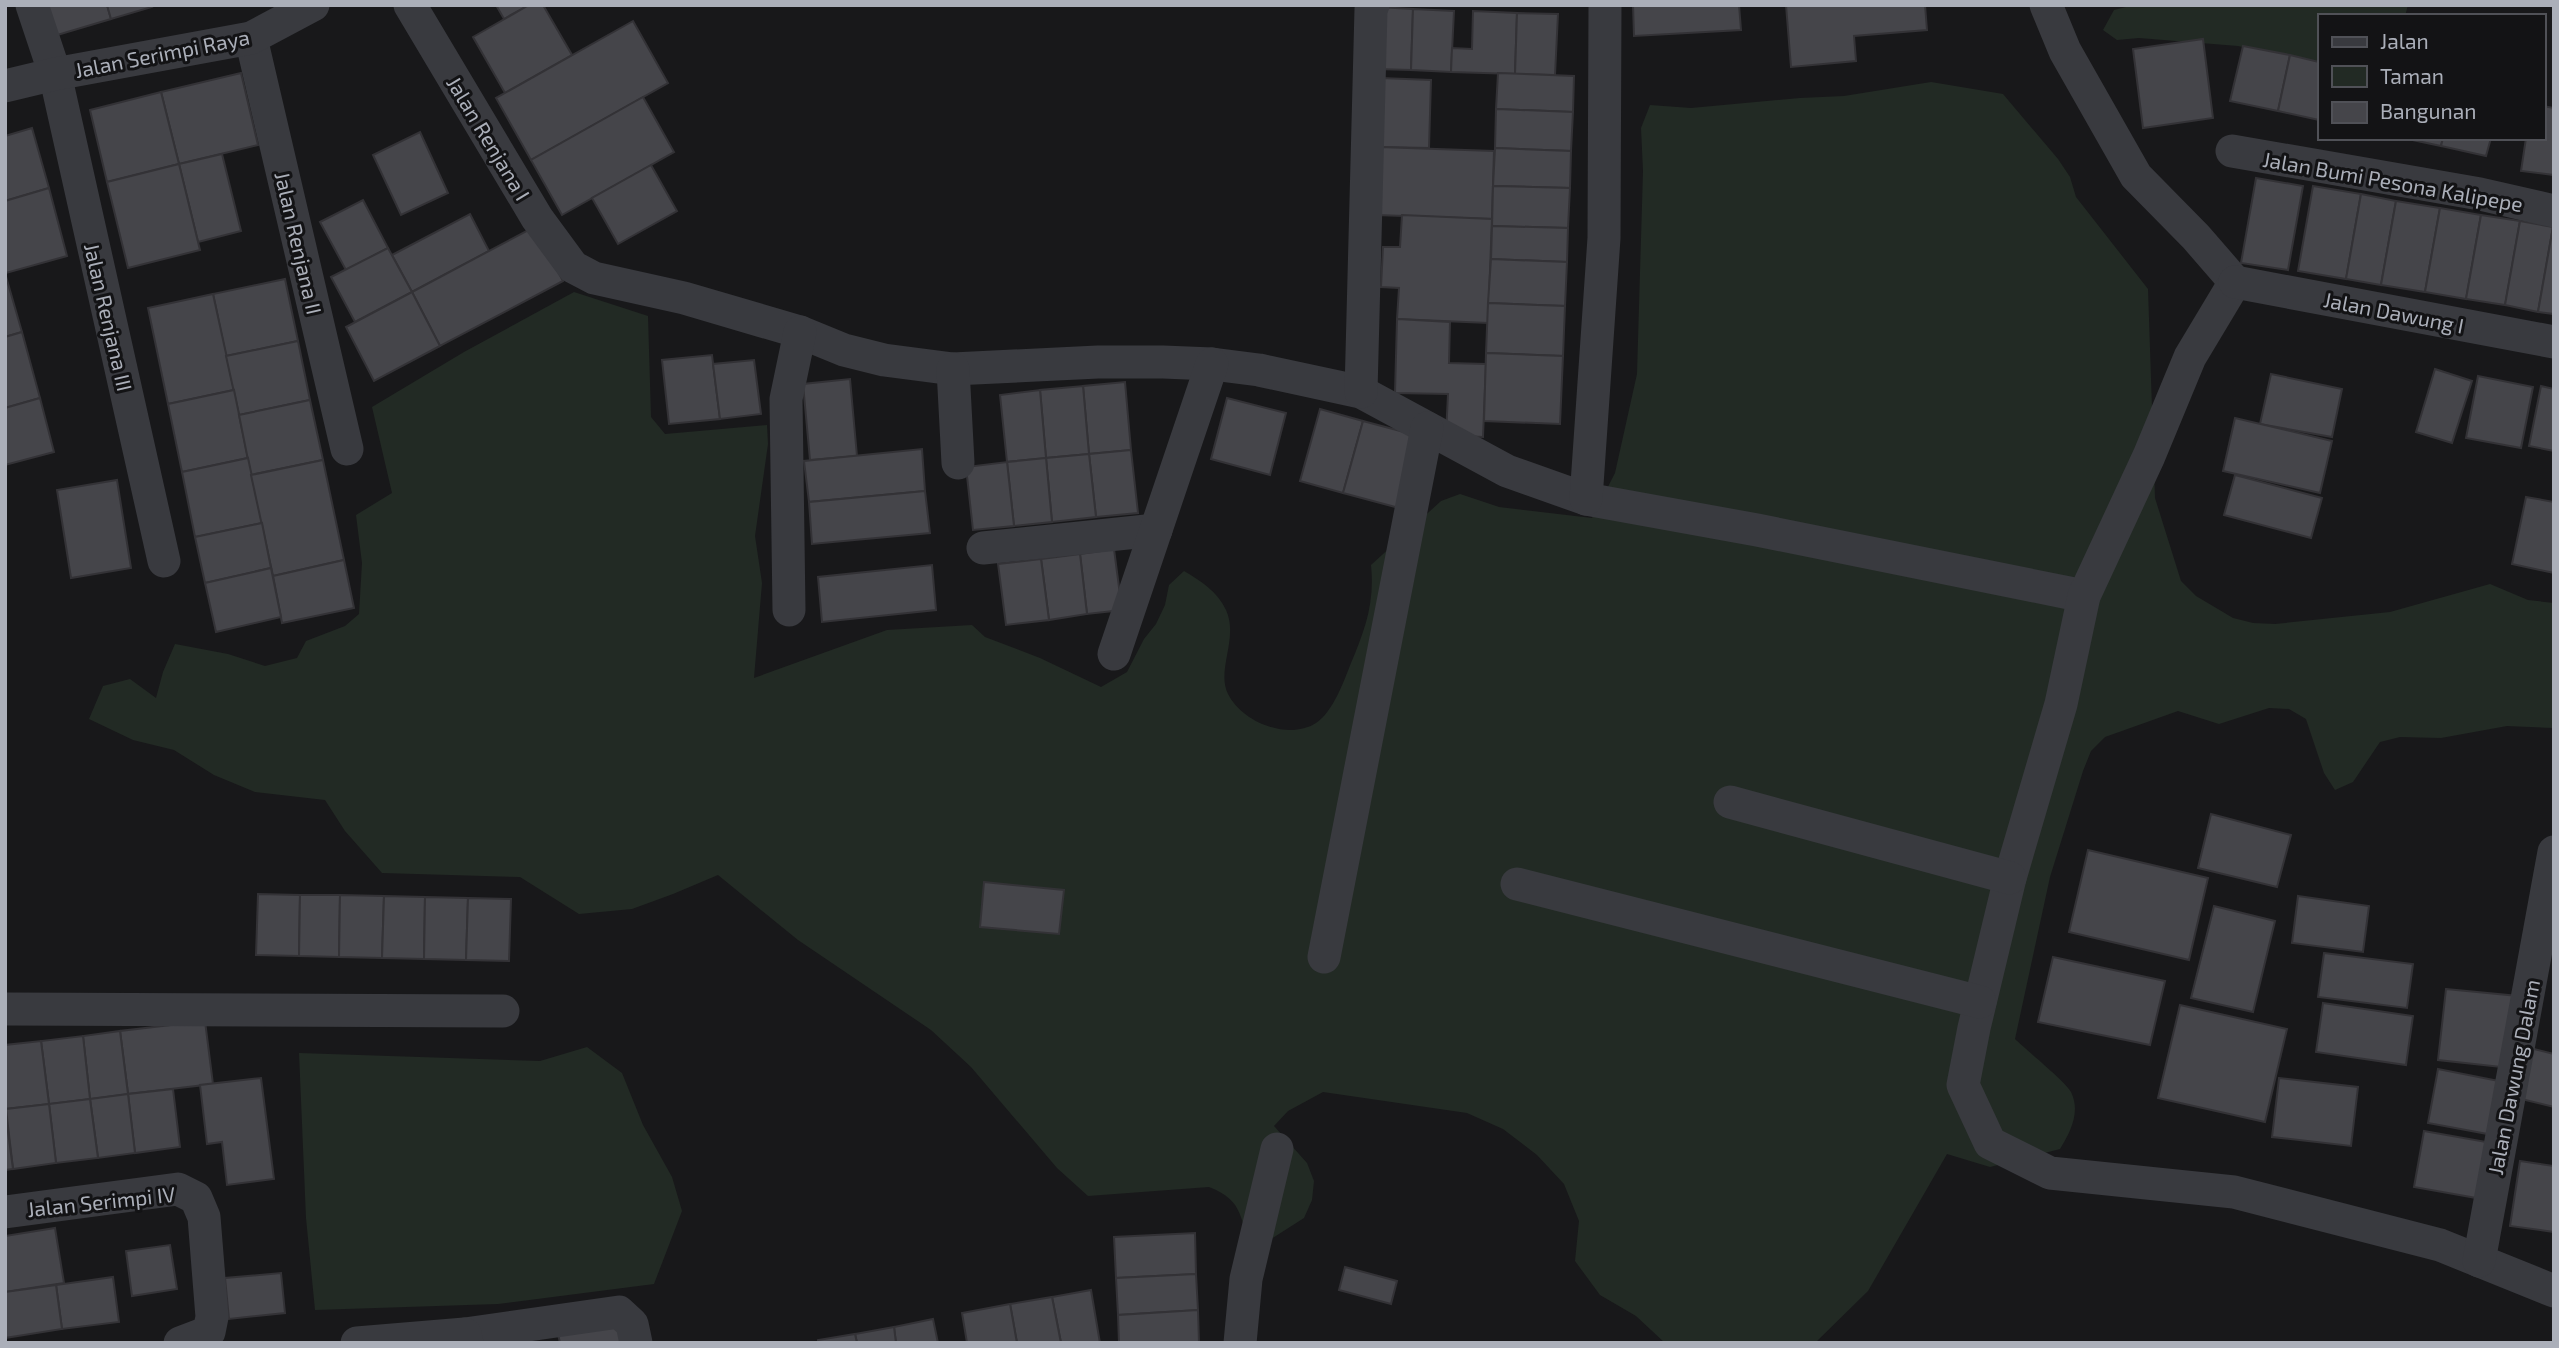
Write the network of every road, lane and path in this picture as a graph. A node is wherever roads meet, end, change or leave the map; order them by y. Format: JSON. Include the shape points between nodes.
{"nodes":[{"id":1,"x":32,"y":5,"type":"edge"},
{"id":2,"x":313,"y":5,"type":"edge"},
{"id":3,"x":410,"y":5,"type":"edge"},
{"id":4,"x":1373,"y":5,"type":"edge"},
{"id":5,"x":1605,"y":5,"type":"edge"},
{"id":6,"x":2046,"y":5,"type":"edge"},
{"id":7,"x":251,"y":38,"type":"junction"},
{"id":8,"x":55,"y":74,"type":"junction"},
{"id":9,"x":5,"y":86,"type":"edge"},
{"id":10,"x":2232,"y":151,"type":"dead end"},
{"id":11,"x":2554,"y":211,"type":"edge"},
{"id":12,"x":2235,"y":282,"type":"junction"},
{"id":13,"x":800,"y":332,"type":"junction"},
{"id":14,"x":2554,"y":342,"type":"edge"},
{"id":15,"x":1212,"y":363,"type":"junction"},
{"id":16,"x":953,"y":369,"type":"junction"},
{"id":17,"x":1361,"y":392,"type":"junction"},
{"id":18,"x":1427,"y":428,"type":"junction"},
{"id":19,"x":347,"y":449,"type":"dead end"},
{"id":20,"x":958,"y":463,"type":"dead end"},
{"id":21,"x":1586,"y":499,"type":"junction"},
{"id":22,"x":1156,"y":530,"type":"junction"},
{"id":23,"x":984,"y":548,"type":"dead end"},
{"id":24,"x":164,"y":561,"type":"dead end"},
{"id":25,"x":2084,"y":596,"type":"junction"},
{"id":26,"x":789,"y":610,"type":"dead end"},
{"id":27,"x":1114,"y":654,"type":"dead end"},
{"id":28,"x":1730,"y":802,"type":"dead end"},
{"id":29,"x":2554,"y":852,"type":"edge"},
{"id":30,"x":2010,"y":878,"type":"junction"},
{"id":31,"x":1517,"y":884,"type":"dead end"},
{"id":32,"x":1324,"y":957,"type":"dead end"},
{"id":33,"x":1980,"y":1002,"type":"junction"},
{"id":34,"x":5,"y":1009,"type":"edge"},
{"id":35,"x":503,"y":1011,"type":"dead end"},
{"id":36,"x":1277,"y":1149,"type":"dead end"},
{"id":37,"x":5,"y":1212,"type":"edge"},
{"id":38,"x":2479,"y":1261,"type":"junction"},
{"id":39,"x":2554,"y":1291,"type":"edge"},
{"id":40,"x":466,"y":1338,"type":"edge"},
{"id":41,"x":180,"y":1343,"type":"edge"},
{"id":42,"x":357,"y":1343,"type":"edge"},
{"id":43,"x":636,"y":1343,"type":"edge"},
{"id":44,"x":1240,"y":1343,"type":"edge"}],
"edges":[{"from":1,"to":8,"type":"street","name":"Jalan Renjana III"},
{"from":2,"to":7,"type":"street","name":"Jalan Serimpi Raya"},
{"from":3,"to":13,"type":"street","name":"Jalan Renjana I","via":[[537,218],[573,267],[594,278]]},
{"from":4,"to":17,"type":"street"},
{"from":5,"to":21,"type":"street","via":[[1604,238]]},
{"from":6,"to":12,"type":"street","via":[[2065,51],[2136,176]]},
{"from":7,"to":8,"type":"street","name":"Jalan Serimpi Raya"},
{"from":7,"to":19,"type":"street","name":"Jalan Renjana II"},
{"from":8,"to":9,"type":"street","name":"Jalan Serimpi Raya"},
{"from":8,"to":24,"type":"street","name":"Jalan Renjana III"},
{"from":10,"to":11,"type":"street","name":"Jalan Bumi Pesona Kalipepe"},
{"from":12,"to":14,"type":"street","name":"Jalan Dawung I"},
{"from":12,"to":25,"type":"street","via":[[2190,356]]},
{"from":13,"to":16,"type":"street","via":[[884,360]]},
{"from":13,"to":26,"type":"street","via":[[786,399]]},
{"from":15,"to":16,"type":"street","via":[[1098,362]]},
{"from":15,"to":17,"type":"street"},
{"from":15,"to":22,"type":"street"},
{"from":16,"to":20,"type":"street"},
{"from":17,"to":18,"type":"street"},
{"from":18,"to":21,"type":"street","via":[[1507,471]]},
{"from":18,"to":32,"type":"street"},
{"from":21,"to":25,"type":"street"},
{"from":22,"to":23,"type":"street"},
{"from":22,"to":27,"type":"street"},
{"from":25,"to":30,"type":"street","via":[[2061,704]]},
{"from":28,"to":30,"type":"street"},
{"from":29,"to":38,"type":"street","name":"Jalan Dawung Dalam"},
{"from":30,"to":33,"type":"street"},
{"from":31,"to":33,"type":"street"},
{"from":33,"to":38,"type":"street","via":[[1963,1085],[1990,1143],[2050,1174],[2234,1192],[2441,1245]]},
{"from":34,"to":35,"type":"street"},
{"from":36,"to":44,"type":"street","via":[[1246,1279]]},
{"from":37,"to":41,"type":"street","name":"Jalan Serimpi IV","via":[[178,1189],[196,1198],[204,1217],[212,1317],[209,1332]]},
{"from":38,"to":39,"type":"street"},
{"from":40,"to":42,"type":"street"},
{"from":40,"to":43,"type":"street","via":[[619,1312],[632,1324]]}]}
